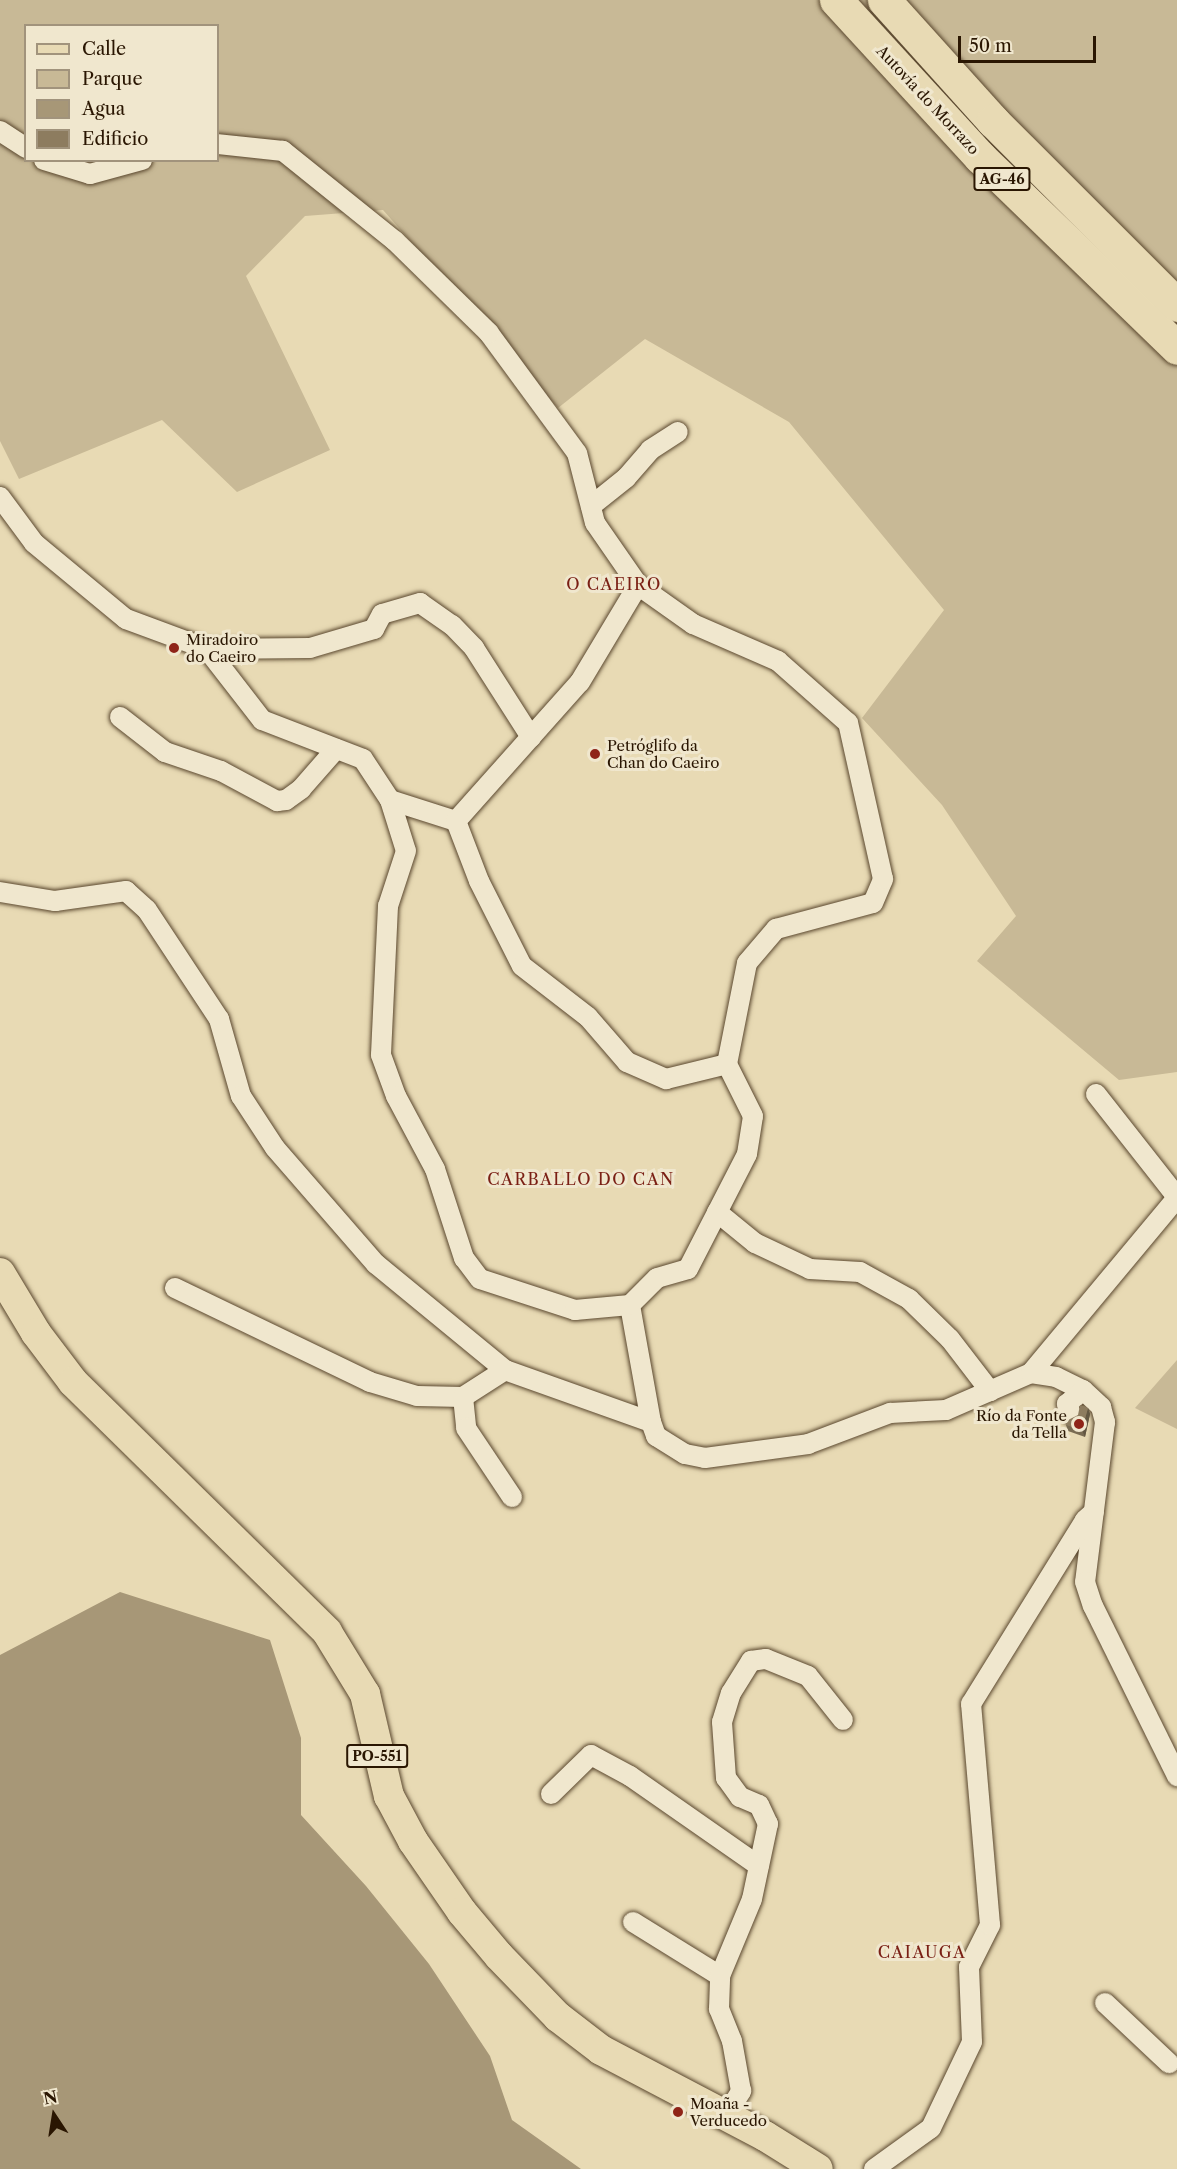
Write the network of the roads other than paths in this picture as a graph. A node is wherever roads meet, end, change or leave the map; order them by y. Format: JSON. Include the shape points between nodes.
{"nodes":[{"id":1,"x":836,"y":0,"type":"edge"},
{"id":2,"x":884,"y":0,"type":"edge"},
{"id":3,"x":0,"y":131,"type":"edge"},
{"id":4,"x":219,"y":144,"type":"edge"},
{"id":5,"x":24,"y":147,"type":"edge"},
{"id":6,"x":51,"y":162,"type":"edge"},
{"id":7,"x":135,"y":162,"type":"edge"},
{"id":8,"x":1177,"y":305,"type":"edge"},
{"id":9,"x":1177,"y":348,"type":"edge"},
{"id":10,"x":678,"y":432,"type":"dead end"},
{"id":11,"x":0,"y":497,"type":"edge"},
{"id":12,"x":591,"y":506,"type":"junction"},
{"id":13,"x":638,"y":585,"type":"junction"},
{"id":14,"x":207,"y":649,"type":"junction"},
{"id":15,"x":120,"y":717,"type":"dead end"},
{"id":16,"x":531,"y":737,"type":"junction"},
{"id":17,"x":336,"y":749,"type":"junction"},
{"id":18,"x":390,"y":800,"type":"junction"},
{"id":19,"x":456,"y":821,"type":"junction"},
{"id":20,"x":0,"y":892,"type":"edge"},
{"id":21,"x":728,"y":1064,"type":"junction"},
{"id":22,"x":1096,"y":1094,"type":"dead end"},
{"id":23,"x":1177,"y":1198,"type":"edge"},
{"id":24,"x":717,"y":1212,"type":"junction"},
{"id":25,"x":0,"y":1273,"type":"edge"},
{"id":26,"x":175,"y":1288,"type":"dead end"},
{"id":27,"x":630,"y":1305,"type":"junction"},
{"id":28,"x":505,"y":1370,"type":"junction"},
{"id":29,"x":1031,"y":1373,"type":"junction"},
{"id":30,"x":1083,"y":1390,"type":"junction"},
{"id":31,"x":990,"y":1391,"type":"junction"},
{"id":32,"x":463,"y":1397,"type":"junction"},
{"id":33,"x":1071,"y":1414,"type":"dead end"},
{"id":34,"x":651,"y":1422,"type":"junction"},
{"id":35,"x":512,"y":1497,"type":"dead end"},
{"id":36,"x":1094,"y":1512,"type":"junction"},
{"id":37,"x":843,"y":1720,"type":"dead end"},
{"id":38,"x":1177,"y":1776,"type":"edge"},
{"id":39,"x":551,"y":1794,"type":"dead end"},
{"id":40,"x":759,"y":1866,"type":"junction"},
{"id":41,"x":633,"y":1922,"type":"dead end"},
{"id":42,"x":720,"y":1976,"type":"junction"},
{"id":43,"x":1105,"y":2003,"type":"dead end"},
{"id":44,"x":1158,"y":2040,"type":"dead end"},
{"id":45,"x":1173,"y":2072,"type":"edge"},
{"id":46,"x":725,"y":2117,"type":"junction"},
{"id":47,"x":818,"y":2169,"type":"edge"},
{"id":48,"x":874,"y":2169,"type":"edge"}],
"edges":[{"from":1,"to":9,"type":"highway","name":"Autovía do Morrazo","number":"AG-46","via":[[980,157]]},
{"from":2,"to":8,"type":"highway","number":"AG-46","via":[[993,121]]},
{"from":3,"to":5,"type":"street"},
{"from":4,"to":12,"type":"street","via":[[283,151],[395,241],[489,333],[577,453]]},
{"from":6,"to":7,"type":"street","via":[[90,174]]},
{"from":10,"to":12,"type":"street","via":[[650,450],[626,478]]},
{"from":11,"to":14,"type":"street","via":[[34,543],[126,619]]},
{"from":12,"to":13,"type":"street","via":[[595,523]]},
{"from":13,"to":16,"type":"street","via":[[580,682]]},
{"from":13,"to":21,"type":"street","via":[[693,624],[778,661],[848,723],[883,879],[873,903],[776,929],[747,963]]},
{"from":14,"to":16,"type":"street","via":[[310,648],[374,629],[382,614],[420,603],[452,625],[474,648]]},
{"from":14,"to":17,"type":"street","via":[[262,720]]},
{"from":15,"to":17,"type":"street","via":[[165,752],[221,771],[277,801],[286,800],[301,789]]},
{"from":16,"to":19,"type":"street"},
{"from":17,"to":18,"type":"street","via":[[363,759]]},
{"from":18,"to":19,"type":"street"},
{"from":18,"to":27,"type":"street","via":[[406,850],[388,906],[381,1055],[396,1096],[435,1169],[464,1258],[480,1279],[575,1310]]},
{"from":19,"to":21,"type":"street","via":[[479,881],[522,966],[588,1017],[627,1062],[666,1079]]},
{"from":20,"to":28,"type":"street","via":[[55,901],[126,891],[147,910],[219,1019],[241,1096],[275,1148],[376,1264]]},
{"from":21,"to":24,"type":"street","via":[[753,1116],[747,1154]]},
{"from":22,"to":23,"type":"street"},
{"from":23,"to":29,"type":"street"},
{"from":24,"to":27,"type":"street","via":[[688,1269],[657,1278]]},
{"from":24,"to":31,"type":"street","via":[[755,1243],[810,1269],[860,1272],[909,1299],[950,1339]]},
{"from":25,"to":46,"type":"main road","number":"PO-551","via":[[73,1382],[327,1632],[365,1694],[389,1796],[412,1841],[499,1956],[558,2017],[601,2050]]},
{"from":26,"to":32,"type":"street","via":[[370,1382],[417,1396]]},
{"from":27,"to":34,"type":"street"},
{"from":28,"to":32,"type":"street"},
{"from":28,"to":34,"type":"street"},
{"from":29,"to":30,"type":"street","via":[[1056,1377]]},
{"from":29,"to":31,"type":"street"},
{"from":30,"to":33,"type":"street","via":[[1066,1404]]},
{"from":30,"to":36,"type":"street","via":[[1101,1407],[1105,1422]]},
{"from":31,"to":34,"type":"street","via":[[946,1410],[890,1413],[808,1444],[705,1458],[684,1454],[656,1436]]},
{"from":32,"to":35,"type":"street","via":[[466,1428]]},
{"from":36,"to":38,"type":"street","via":[[1085,1582],[1093,1606]]},
{"from":36,"to":48,"type":"street","via":[[1085,1520],[971,1704],[990,1925],[969,1967],[972,2042],[931,2127]]},
{"from":37,"to":40,"type":"street","via":[[808,1676],[766,1659],[751,1661],[731,1693],[722,1722],[726,1778],[740,1797],[759,1805],[768,1824]]},
{"from":39,"to":40,"type":"street","via":[[591,1755],[630,1776]]},
{"from":40,"to":42,"type":"street","via":[[752,1899]]},
{"from":41,"to":42,"type":"street"},
{"from":42,"to":46,"type":"street","via":[[719,2009],[732,2041],[741,2091]]},
{"from":43,"to":45,"type":"street"},
{"from":44,"to":45,"type":"street"},
{"from":46,"to":47,"type":"main road","number":"PO-551"}]}
